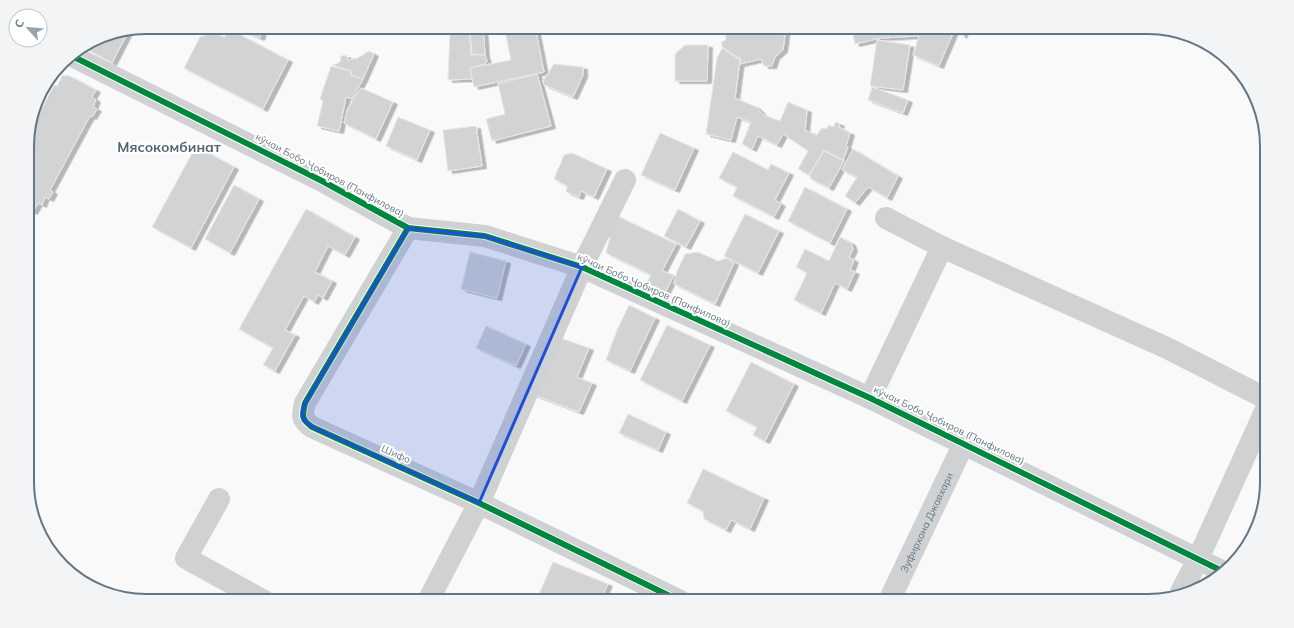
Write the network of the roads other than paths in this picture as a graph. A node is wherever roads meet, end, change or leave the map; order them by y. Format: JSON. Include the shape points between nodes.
{"nodes":[{"id":1,"x":77,"y":58,"type":"edge"},
{"id":2,"x":625,"y":180,"type":"dead end"},
{"id":3,"x":886,"y":218,"type":"dead end"},
{"id":4,"x":408,"y":228,"type":"junction"},
{"id":5,"x":942,"y":247,"type":"junction"},
{"id":6,"x":582,"y":267,"type":"junction"},
{"id":7,"x":1260,"y":395,"type":"edge"},
{"id":8,"x":870,"y":398,"type":"junction"},
{"id":9,"x":1260,"y":422,"type":"edge"},
{"id":10,"x":964,"y":443,"type":"junction"},
{"id":11,"x":219,"y":499,"type":"dead end"},
{"id":12,"x":479,"y":503,"type":"junction"},
{"id":13,"x":1198,"y":559,"type":"junction"},
{"id":14,"x":1218,"y":570,"type":"edge"},
{"id":15,"x":1183,"y":588,"type":"edge"},
{"id":16,"x":251,"y":594,"type":"edge"},
{"id":17,"x":432,"y":594,"type":"edge"},
{"id":18,"x":666,"y":594,"type":"edge"},
{"id":19,"x":892,"y":594,"type":"edge"}],
"edges":[{"from":1,"to":4,"type":"street","name":"кӯчаи Бобо Ҷобиров (Панфилова)","via":[[324,182]]},
{"from":2,"to":6,"type":"street"},
{"from":3,"to":5,"type":"street"},
{"from":4,"to":6,"type":"street","name":"кӯчаи Бобо Ҷобиров (Панфилова)","via":[[485,236]]},
{"from":4,"to":12,"type":"street","name":"Шифо","via":[[305,402],[302,413],[304,421],[312,427]]},
{"from":5,"to":7,"type":"street","via":[[1167,348]]},
{"from":5,"to":8,"type":"street"},
{"from":6,"to":8,"type":"street","name":"кӯчаи Бобо Ҷобиров (Панфилова)"},
{"from":6,"to":12,"type":"street"},
{"from":8,"to":10,"type":"street","name":"кӯчаи Бобо Ҷобиров (Панфилова)"},
{"from":9,"to":13,"type":"street"},
{"from":10,"to":13,"type":"street","name":"кӯчаи Бобо Ҷобиров (Панфилова)"},
{"from":10,"to":19,"type":"street","name":"Зуфирхона Джавхари"},
{"from":11,"to":16,"type":"street","via":[[186,558]]},
{"from":12,"to":17,"type":"street"},
{"from":12,"to":18,"type":"street","name":"Шифо"},
{"from":13,"to":14,"type":"street","name":"кӯчаи Бобо Ҷобиров (Панфилова)"},
{"from":13,"to":15,"type":"street"}]}
